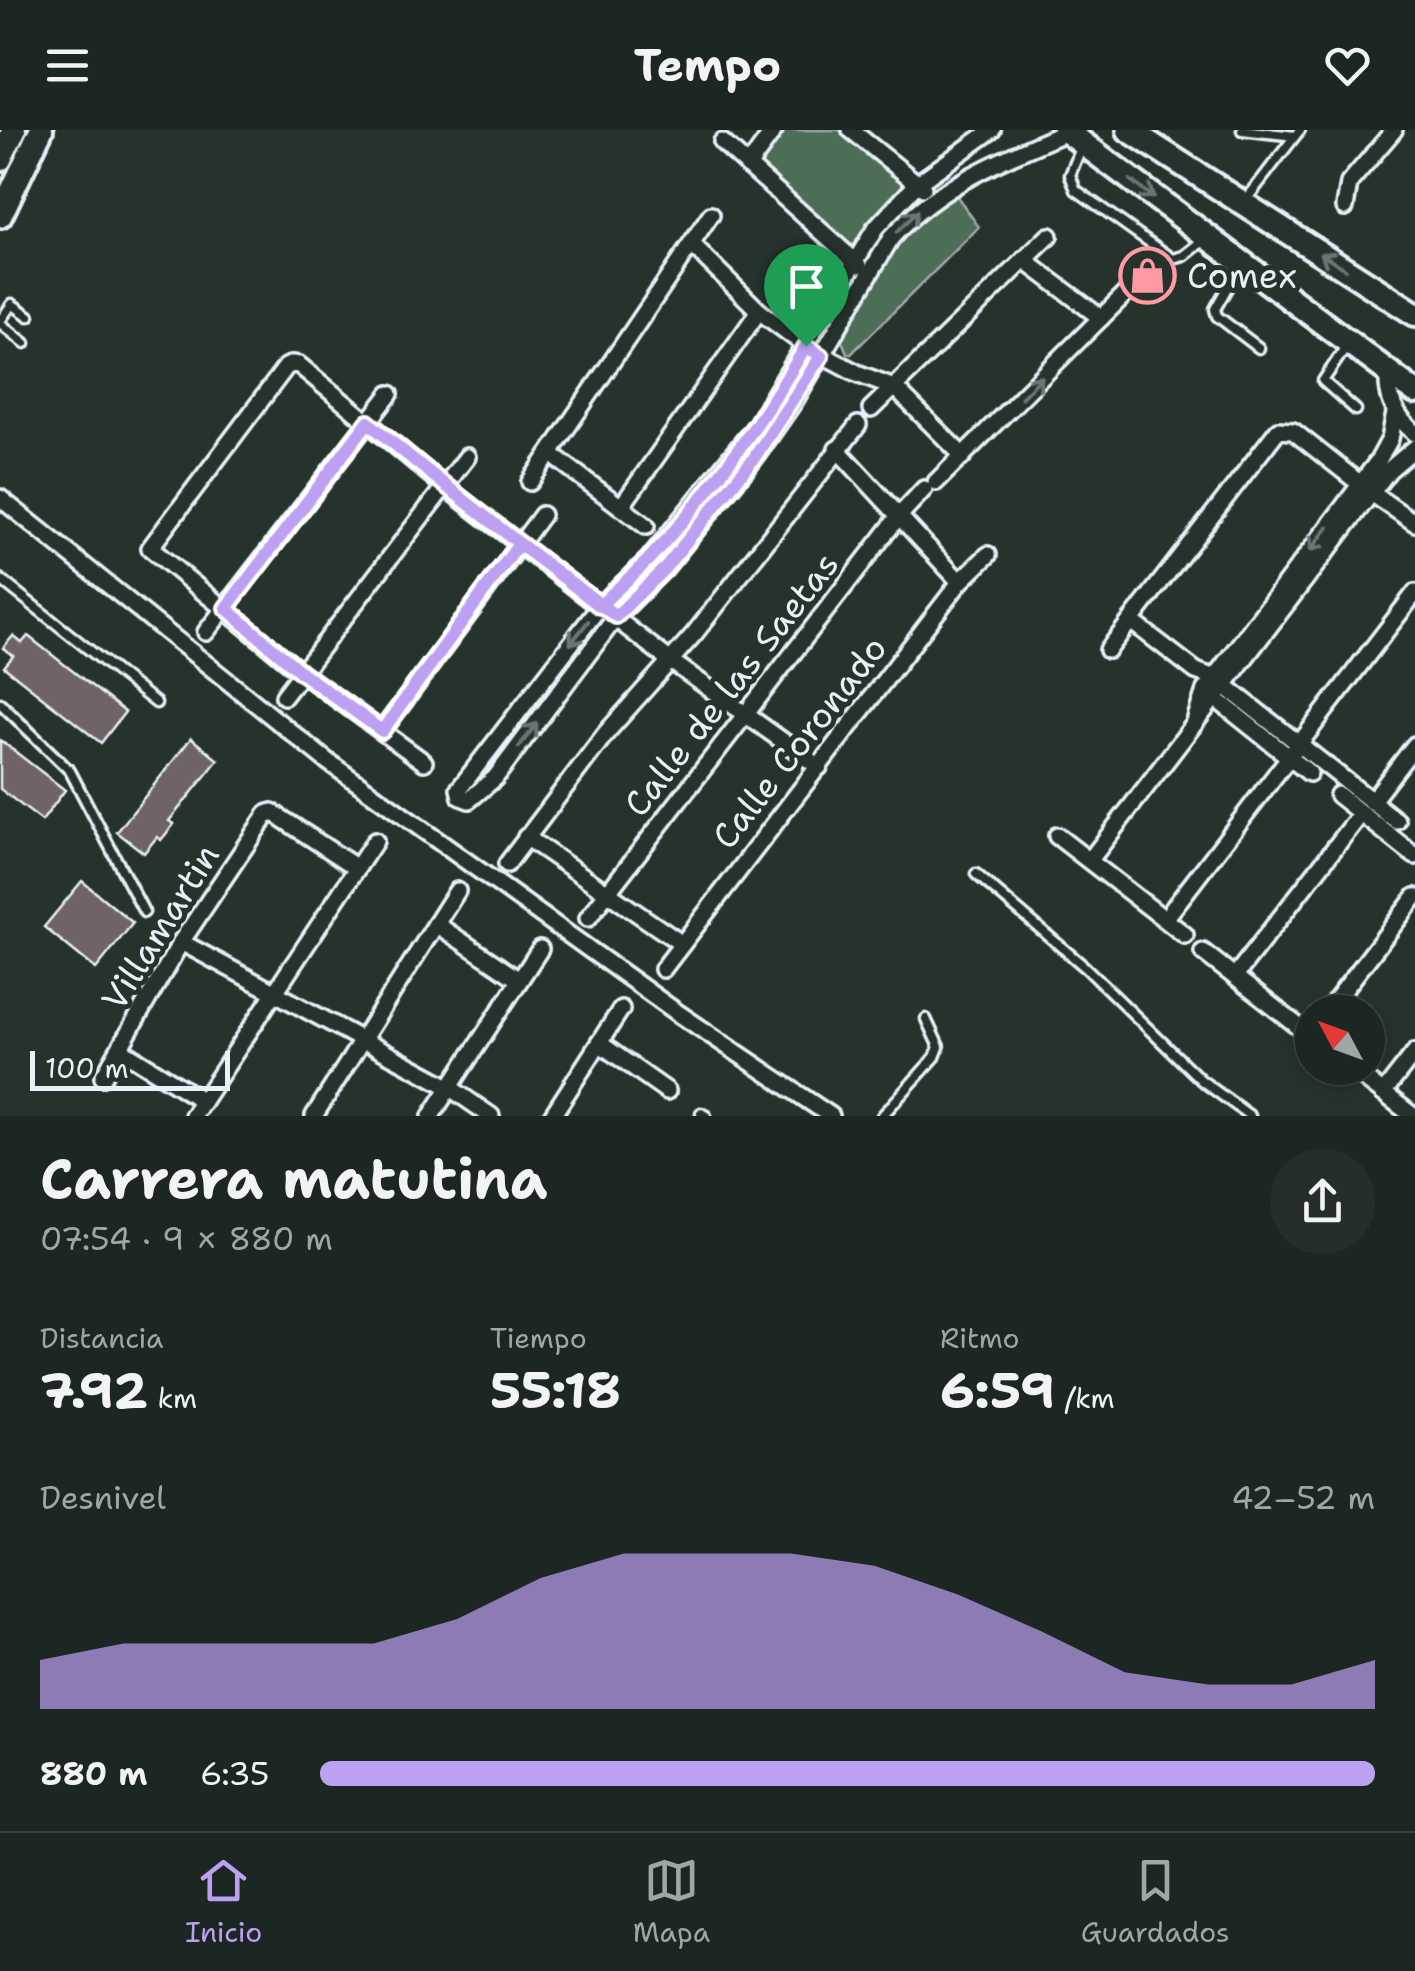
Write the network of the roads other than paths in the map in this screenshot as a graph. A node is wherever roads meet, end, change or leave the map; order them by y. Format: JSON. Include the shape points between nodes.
{"nodes":[{"id":1,"x":41,"y":130,"type":"edge"},
{"id":2,"x":774,"y":130,"type":"edge"},
{"id":3,"x":851,"y":130,"type":"edge"},
{"id":4,"x":992,"y":130,"type":"edge"},
{"id":5,"x":1129,"y":130,"type":"edge"},
{"id":6,"x":1242,"y":130,"type":"edge"},
{"id":7,"x":1394,"y":130,"type":"edge"},
{"id":8,"x":1298,"y":133,"type":"edge"},
{"id":9,"x":1071,"y":135,"type":"edge"},
{"id":10,"x":722,"y":142,"type":"dead end"},
{"id":11,"x":748,"y":166,"type":"junction"},
{"id":12,"x":918,"y":184,"type":"junction"},
{"id":13,"x":933,"y":198,"type":"junction"},
{"id":14,"x":1242,"y":205,"type":"junction"},
{"id":15,"x":1345,"y":206,"type":"dead end"},
{"id":16,"x":711,"y":215,"type":"dead end"},
{"id":17,"x":0,"y":216,"type":"edge"},
{"id":18,"x":1049,"y":236,"type":"dead end"},
{"id":19,"x":1207,"y":238,"type":"junction"},
{"id":20,"x":692,"y":246,"type":"junction"},
{"id":21,"x":1024,"y":260,"type":"junction"},
{"id":22,"x":854,"y":262,"type":"junction"},
{"id":23,"x":1242,"y":263,"type":"junction"},
{"id":24,"x":871,"y":273,"type":"junction"},
{"id":25,"x":1129,"y":290,"type":"dead end"},
{"id":26,"x":760,"y":310,"type":"junction"},
{"id":27,"x":1415,"y":314,"type":"edge"},
{"id":28,"x":29,"y":316,"type":"dead end"},
{"id":29,"x":1101,"y":318,"type":"junction"},
{"id":30,"x":0,"y":322,"type":"edge"},
{"id":31,"x":1349,"y":342,"type":"junction"},
{"id":32,"x":25,"y":343,"type":"dead end"},
{"id":33,"x":806,"y":346,"type":"junction"},
{"id":34,"x":1259,"y":348,"type":"dead end"},
{"id":35,"x":821,"y":356,"type":"junction"},
{"id":36,"x":1388,"y":370,"type":"junction"},
{"id":37,"x":894,"y":386,"type":"junction"},
{"id":38,"x":1415,"y":392,"type":"edge"},
{"id":39,"x":390,"y":394,"type":"dead end"},
{"id":40,"x":871,"y":409,"type":"dead end"},
{"id":41,"x":1356,"y":410,"type":"dead end"},
{"id":42,"x":1396,"y":413,"type":"junction"},
{"id":43,"x":368,"y":422,"type":"junction"},
{"id":44,"x":858,"y":424,"type":"dead end"},
{"id":45,"x":1415,"y":433,"type":"edge"},
{"id":46,"x":1415,"y":448,"type":"edge"},
{"id":47,"x":837,"y":450,"type":"junction"},
{"id":48,"x":551,"y":454,"type":"junction"},
{"id":49,"x":962,"y":456,"type":"junction"},
{"id":50,"x":467,"y":457,"type":"dead end"},
{"id":51,"x":530,"y":482,"type":"dead end"},
{"id":52,"x":444,"y":486,"type":"junction"},
{"id":53,"x":1366,"y":490,"type":"junction"},
{"id":54,"x":0,"y":498,"type":"edge"},
{"id":55,"x":621,"y":507,"type":"junction"},
{"id":56,"x":542,"y":515,"type":"dead end"},
{"id":57,"x":898,"y":516,"type":"junction"},
{"id":58,"x":1415,"y":523,"type":"edge"},
{"id":59,"x":646,"y":526,"type":"dead end"},
{"id":60,"x":519,"y":544,"type":"junction"},
{"id":61,"x":988,"y":556,"type":"dead end"},
{"id":62,"x":1,"y":581,"type":"edge"},
{"id":63,"x":960,"y":582,"type":"junction"},
{"id":64,"x":1415,"y":593,"type":"edge"},
{"id":65,"x":600,"y":606,"type":"junction"},
{"id":66,"x":226,"y":608,"type":"junction"},
{"id":67,"x":616,"y":616,"type":"junction"},
{"id":68,"x":1131,"y":621,"type":"junction"},
{"id":69,"x":206,"y":632,"type":"dead end"},
{"id":70,"x":1108,"y":650,"type":"dead end"},
{"id":71,"x":668,"y":659,"type":"junction"},
{"id":72,"x":302,"y":673,"type":"junction"},
{"id":73,"x":1216,"y":689,"type":"junction"},
{"id":74,"x":284,"y":696,"type":"dead end"},
{"id":75,"x":0,"y":703,"type":"edge"},
{"id":76,"x":156,"y":703,"type":"dead end"},
{"id":77,"x":746,"y":714,"type":"junction"},
{"id":78,"x":382,"y":731,"type":"junction"},
{"id":79,"x":1415,"y":745,"type":"edge"},
{"id":80,"x":1294,"y":751,"type":"junction"},
{"id":81,"x":424,"y":762,"type":"dead end"},
{"id":82,"x":819,"y":767,"type":"junction"},
{"id":83,"x":1310,"y":772,"type":"dead end"},
{"id":84,"x":1338,"y":795,"type":"dead end"},
{"id":85,"x":1372,"y":801,"type":"junction"},
{"id":86,"x":1360,"y":814,"type":"junction"},
{"id":87,"x":1398,"y":821,"type":"dead end"},
{"id":88,"x":1057,"y":836,"type":"dead end"},
{"id":89,"x":526,"y":837,"type":"junction"},
{"id":90,"x":375,"y":841,"type":"dead end"},
{"id":91,"x":1415,"y":856,"type":"edge"},
{"id":92,"x":1090,"y":860,"type":"junction"},
{"id":93,"x":507,"y":864,"type":"dead end"},
{"id":94,"x":357,"y":868,"type":"junction"},
{"id":95,"x":976,"y":874,"type":"dead end"},
{"id":96,"x":456,"y":891,"type":"dead end"},
{"id":97,"x":607,"y":892,"type":"junction"},
{"id":98,"x":1415,"y":897,"type":"edge"},
{"id":99,"x":144,"y":912,"type":"dead end"},
{"id":100,"x":588,"y":918,"type":"dead end"},
{"id":101,"x":1165,"y":919,"type":"junction"},
{"id":102,"x":436,"y":924,"type":"junction"},
{"id":103,"x":1186,"y":935,"type":"dead end"},
{"id":104,"x":181,"y":942,"type":"junction"},
{"id":105,"x":682,"y":944,"type":"junction"},
{"id":106,"x":540,"y":949,"type":"dead end"},
{"id":107,"x":1203,"y":952,"type":"dead end"},
{"id":108,"x":663,"y":969,"type":"dead end"},
{"id":109,"x":1235,"y":976,"type":"junction"},
{"id":110,"x":519,"y":980,"type":"junction"},
{"id":111,"x":272,"y":992,"type":"junction"},
{"id":112,"x":1340,"y":995,"type":"edge"},
{"id":113,"x":621,"y":1009,"type":"dead end"},
{"id":114,"x":926,"y":1019,"type":"dead end"},
{"id":115,"x":1295,"y":1021,"type":"edge"},
{"id":116,"x":363,"y":1039,"type":"junction"},
{"id":117,"x":599,"y":1043,"type":"junction"},
{"id":118,"x":120,"y":1050,"type":"junction"},
{"id":119,"x":1415,"y":1052,"type":"edge"},
{"id":120,"x":103,"y":1078,"type":"dead end"},
{"id":121,"x":1373,"y":1085,"type":"edge"},
{"id":122,"x":449,"y":1087,"type":"junction"},
{"id":123,"x":667,"y":1091,"type":"dead end"},
{"id":124,"x":1383,"y":1093,"type":"junction"},
{"id":125,"x":203,"y":1101,"type":"junction"},
{"id":126,"x":193,"y":1116,"type":"edge"},
{"id":127,"x":314,"y":1116,"type":"edge"},
{"id":128,"x":431,"y":1116,"type":"edge"},
{"id":129,"x":491,"y":1116,"type":"edge"},
{"id":130,"x":552,"y":1116,"type":"edge"},
{"id":131,"x":831,"y":1116,"type":"edge"},
{"id":132,"x":882,"y":1116,"type":"edge"},
{"id":133,"x":1250,"y":1116,"type":"edge"},
{"id":134,"x":1413,"y":1116,"type":"edge"}],
"edges":[{"from":1,"to":17,"type":"main road"},
{"from":2,"to":11,"type":"street"},
{"from":3,"to":12,"type":"street"},
{"from":4,"to":12,"type":"street"},
{"from":5,"to":14,"type":"main road"},
{"from":6,"to":8,"type":"lane"},
{"from":7,"to":15,"type":"street","via":[[1350,183]]},
{"from":8,"to":14,"type":"lane"},
{"from":9,"to":13,"type":"street","via":[[1022,150]]},
{"from":9,"to":19,"type":"main road","one_way":true},
{"from":9,"to":19,"type":"lane","via":[[1070,182],[1091,201],[1173,259]]},
{"from":10,"to":11,"type":"street"},
{"from":11,"to":22,"type":"street"},
{"from":12,"to":13,"type":"street"},
{"from":12,"to":22,"type":"street"},
{"from":24,"to":13,"type":"street","one_way":true,"via":[[892,238]]},
{"from":27,"to":14,"type":"main road","one_way":true},
{"from":16,"to":20,"type":"street"},
{"from":18,"to":21,"type":"street"},
{"from":19,"to":23,"type":"main road"},
{"from":20,"to":26,"type":"street"},
{"from":20,"to":48,"type":"street"},
{"from":21,"to":29,"type":"street"},
{"from":21,"to":37,"type":"street"},
{"from":22,"to":24,"type":"street"},
{"from":22,"to":33,"type":"street"},
{"from":23,"to":31,"type":"main road"},
{"from":23,"to":34,"type":"lane","via":[[1216,309]]},
{"from":24,"to":35,"type":"street"},
{"from":25,"to":29,"type":"street","name":"Calle de las Saetas"},
{"from":26,"to":33,"type":"street"},
{"from":26,"to":55,"type":"street"},
{"from":28,"to":30,"type":"lane","via":[[10,304]]},
{"from":49,"to":29,"type":"street","name":"Calle de las Saetas","one_way":true},
{"from":30,"to":32,"type":"lane"},
{"from":31,"to":36,"type":"main road"},
{"from":31,"to":41,"type":"lane","via":[[1323,381]]},
{"from":33,"to":35,"type":"street"},
{"from":33,"to":65,"type":"street","via":[[755,427],[698,499]]},
{"from":35,"to":37,"type":"street"},
{"from":35,"to":67,"type":"street","via":[[754,458],[664,569]]},
{"from":36,"to":38,"type":"main road"},
{"from":36,"to":42,"type":"street"},
{"from":37,"to":40,"type":"street"},
{"from":37,"to":49,"type":"street"},
{"from":39,"to":43,"type":"street"},
{"from":42,"to":45,"type":"street"},
{"from":42,"to":53,"type":"street"},
{"from":43,"to":52,"type":"street"},
{"from":43,"to":66,"type":"street"},
{"from":43,"to":66,"type":"street","via":[[299,365],[286,367],[150,548]]},
{"from":44,"to":47,"type":"street"},
{"from":46,"to":53,"type":"street"},
{"from":47,"to":57,"type":"street"},
{"from":47,"to":71,"type":"street"},
{"from":48,"to":51,"type":"street"},
{"from":48,"to":55,"type":"street"},
{"from":49,"to":57,"type":"street","name":"Calle de las Saetas"},
{"from":50,"to":52,"type":"street"},
{"from":52,"to":60,"type":"street"},
{"from":52,"to":72,"type":"street"},
{"from":53,"to":58,"type":"street"},
{"from":53,"to":68,"type":"street","via":[[1298,434],[1278,430]]},
{"from":53,"to":73,"type":"street"},
{"from":54,"to":131,"type":"street","via":[[327,761]]},
{"from":55,"to":59,"type":"street"},
{"from":56,"to":60,"type":"street"},
{"from":57,"to":63,"type":"street"},
{"from":57,"to":77,"type":"street","name":"Calle de las Saetas"},
{"from":60,"to":65,"type":"street"},
{"from":60,"to":78,"type":"street"},
{"from":61,"to":63,"type":"street","name":"Calle Coronado"},
{"from":62,"to":76,"type":"lane"},
{"from":63,"to":82,"type":"street","name":"Calle Coronado"},
{"from":64,"to":80,"type":"street"},
{"from":65,"to":67,"type":"street"},
{"from":65,"to":67,"type":"street","one_way":true,"via":[[458,789],[460,797],[469,800],[496,778]]},
{"from":66,"to":69,"type":"street"},
{"from":66,"to":72,"type":"street"},
{"from":67,"to":71,"type":"street"},
{"from":68,"to":70,"type":"street"},
{"from":68,"to":73,"type":"street"},
{"from":71,"to":77,"type":"street"},
{"from":71,"to":89,"type":"street"},
{"from":72,"to":74,"type":"street"},
{"from":72,"to":78,"type":"street"},
{"from":73,"to":80,"type":"street"},
{"from":73,"to":92,"type":"street"},
{"from":75,"to":99,"type":"lane","via":[[70,771]]},
{"from":77,"to":82,"type":"street"},
{"from":77,"to":97,"type":"street","name":"Calle de las Saetas"},
{"from":78,"to":81,"type":"street"},
{"from":79,"to":85,"type":"street"},
{"from":80,"to":83,"type":"street"},
{"from":80,"to":85,"type":"street"},
{"from":80,"to":101,"type":"street"},
{"from":82,"to":105,"type":"street","name":"Calle Coronado"},
{"from":84,"to":86,"type":"street"},
{"from":85,"to":87,"type":"street"},
{"from":86,"to":91,"type":"street"},
{"from":86,"to":109,"type":"street"},
{"from":88,"to":92,"type":"street"},
{"from":89,"to":93,"type":"street"},
{"from":89,"to":97,"type":"street"},
{"from":90,"to":94,"type":"street"},
{"from":92,"to":101,"type":"street"},
{"from":94,"to":104,"type":"street","name":"Villamartin","via":[[266,814]]},
{"from":94,"to":111,"type":"street"},
{"from":95,"to":133,"type":"lane"},
{"from":96,"to":102,"type":"street"},
{"from":97,"to":100,"type":"street","name":"Calle de las Saetas"},
{"from":97,"to":105,"type":"street"},
{"from":98,"to":112,"type":"street"},
{"from":101,"to":103,"type":"street"},
{"from":102,"to":110,"type":"street"},
{"from":102,"to":116,"type":"street"},
{"from":104,"to":111,"type":"street"},
{"from":104,"to":118,"type":"street","name":"Villamartin"},
{"from":105,"to":108,"type":"street","name":"Calle Coronado"},
{"from":106,"to":110,"type":"street"},
{"from":107,"to":109,"type":"street"},
{"from":109,"to":115,"type":"street"},
{"from":110,"to":122,"type":"street"},
{"from":111,"to":116,"type":"street"},
{"from":111,"to":125,"type":"street"},
{"from":113,"to":117,"type":"street"},
{"from":114,"to":132,"type":"lane","via":[[939,1047],[936,1057]]},
{"from":116,"to":122,"type":"street"},
{"from":116,"to":127,"type":"street"},
{"from":117,"to":123,"type":"street"},
{"from":117,"to":130,"type":"street"},
{"from":118,"to":120,"type":"street","name":"Villamartin"},
{"from":118,"to":125,"type":"street"},
{"from":119,"to":124,"type":"street"},
{"from":121,"to":124,"type":"street"},
{"from":122,"to":128,"type":"street"},
{"from":122,"to":129,"type":"street"},
{"from":124,"to":134,"type":"street"},
{"from":125,"to":126,"type":"street"}]}
